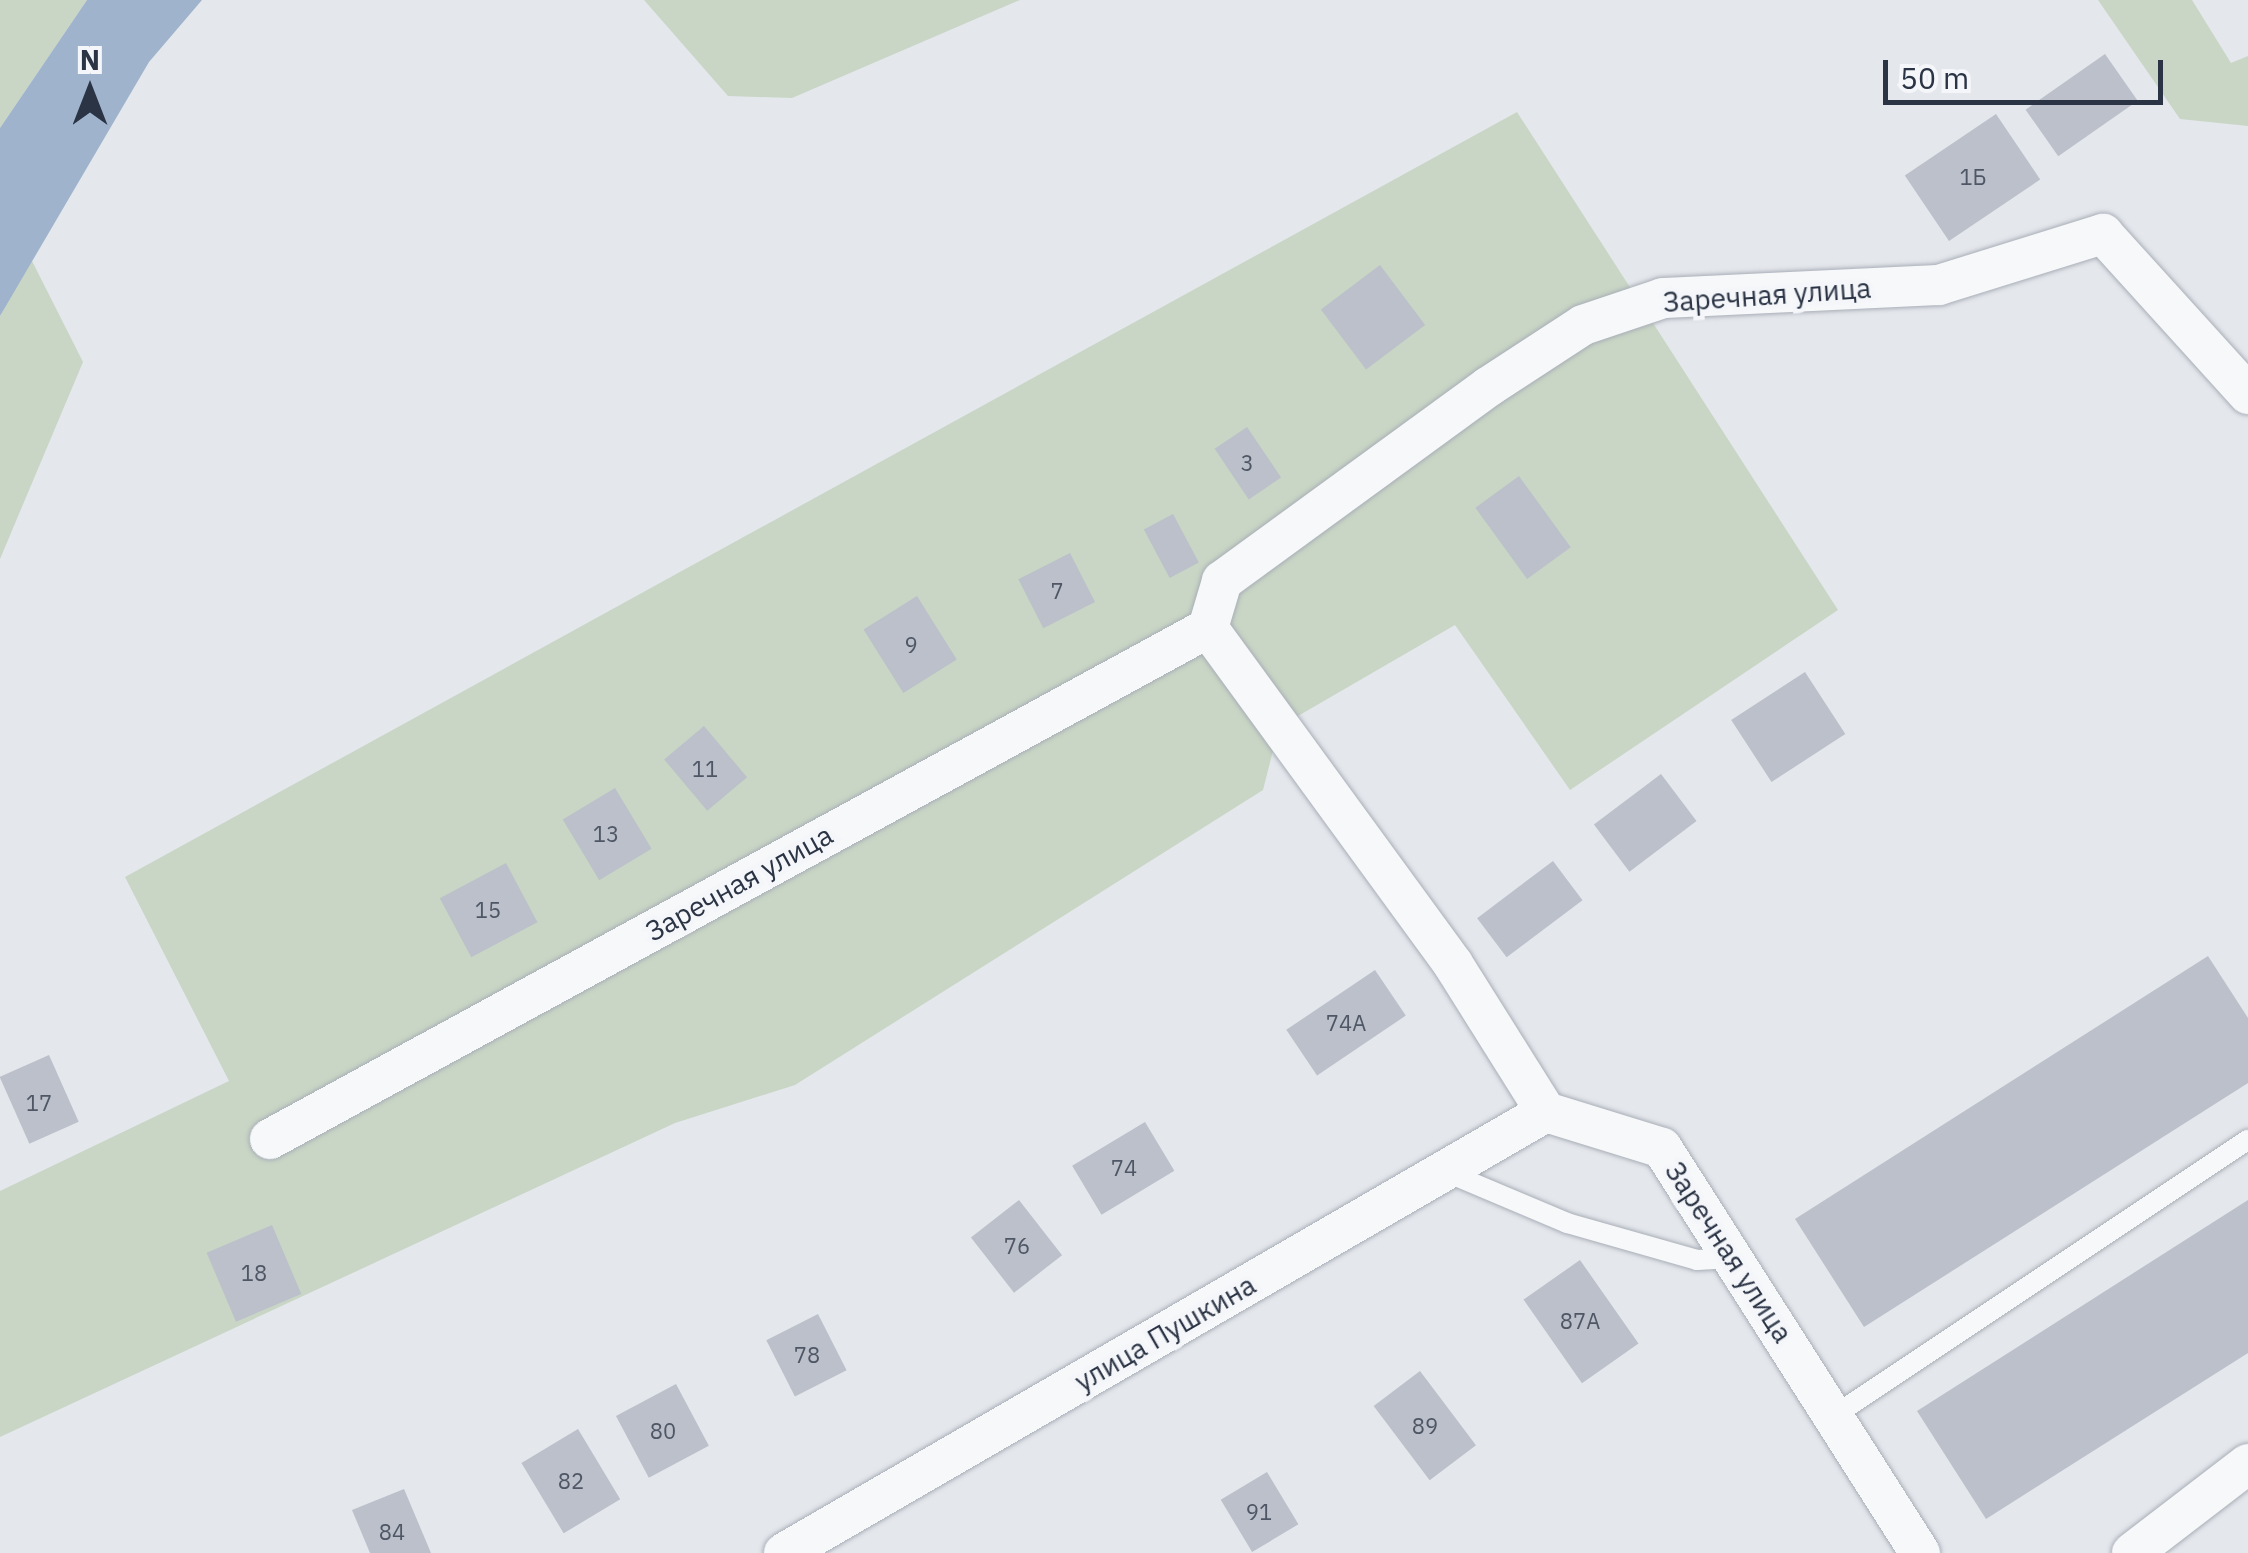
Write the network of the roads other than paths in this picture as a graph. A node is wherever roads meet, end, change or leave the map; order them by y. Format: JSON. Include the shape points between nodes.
{"nodes":[{"id":1,"x":2248,"y":394,"type":"edge"},
{"id":2,"x":1208,"y":628,"type":"junction"},
{"id":3,"x":1546,"y":1112,"type":"junction"},
{"id":4,"x":270,"y":1138,"type":"dead end"},
{"id":5,"x":2248,"y":1140,"type":"edge"},
{"id":6,"x":1444,"y":1172,"type":"junction"},
{"id":7,"x":1733,"y":1258,"type":"junction"},
{"id":8,"x":1835,"y":1415,"type":"junction"},
{"id":9,"x":2248,"y":1464,"type":"edge"},
{"id":10,"x":784,"y":1553,"type":"edge"},
{"id":11,"x":1920,"y":1553,"type":"edge"},
{"id":12,"x":2132,"y":1553,"type":"edge"}],
"edges":[{"from":1,"to":2,"type":"street","name":"Заречная улица","via":[[2103,234],[1939,285],[1662,298],[1583,325],[1472,398],[1222,581]]},
{"from":2,"to":3,"type":"street","via":[[1453,964]]},
{"from":2,"to":4,"type":"street","name":"Заречная улица"},
{"from":3,"to":6,"type":"street","name":"улица Пушкина"},
{"from":3,"to":7,"type":"street","name":"Заречная улица","via":[[1662,1148]]},
{"from":5,"to":8,"type":"lane"},
{"from":6,"to":7,"type":"lane","via":[[1567,1223],[1697,1260]]},
{"from":6,"to":10,"type":"street","name":"улица Пушкина"},
{"from":7,"to":8,"type":"street","name":"Заречная улица"},
{"from":8,"to":11,"type":"street","name":"Заречная улица"},
{"from":9,"to":12,"type":"street"}]}
